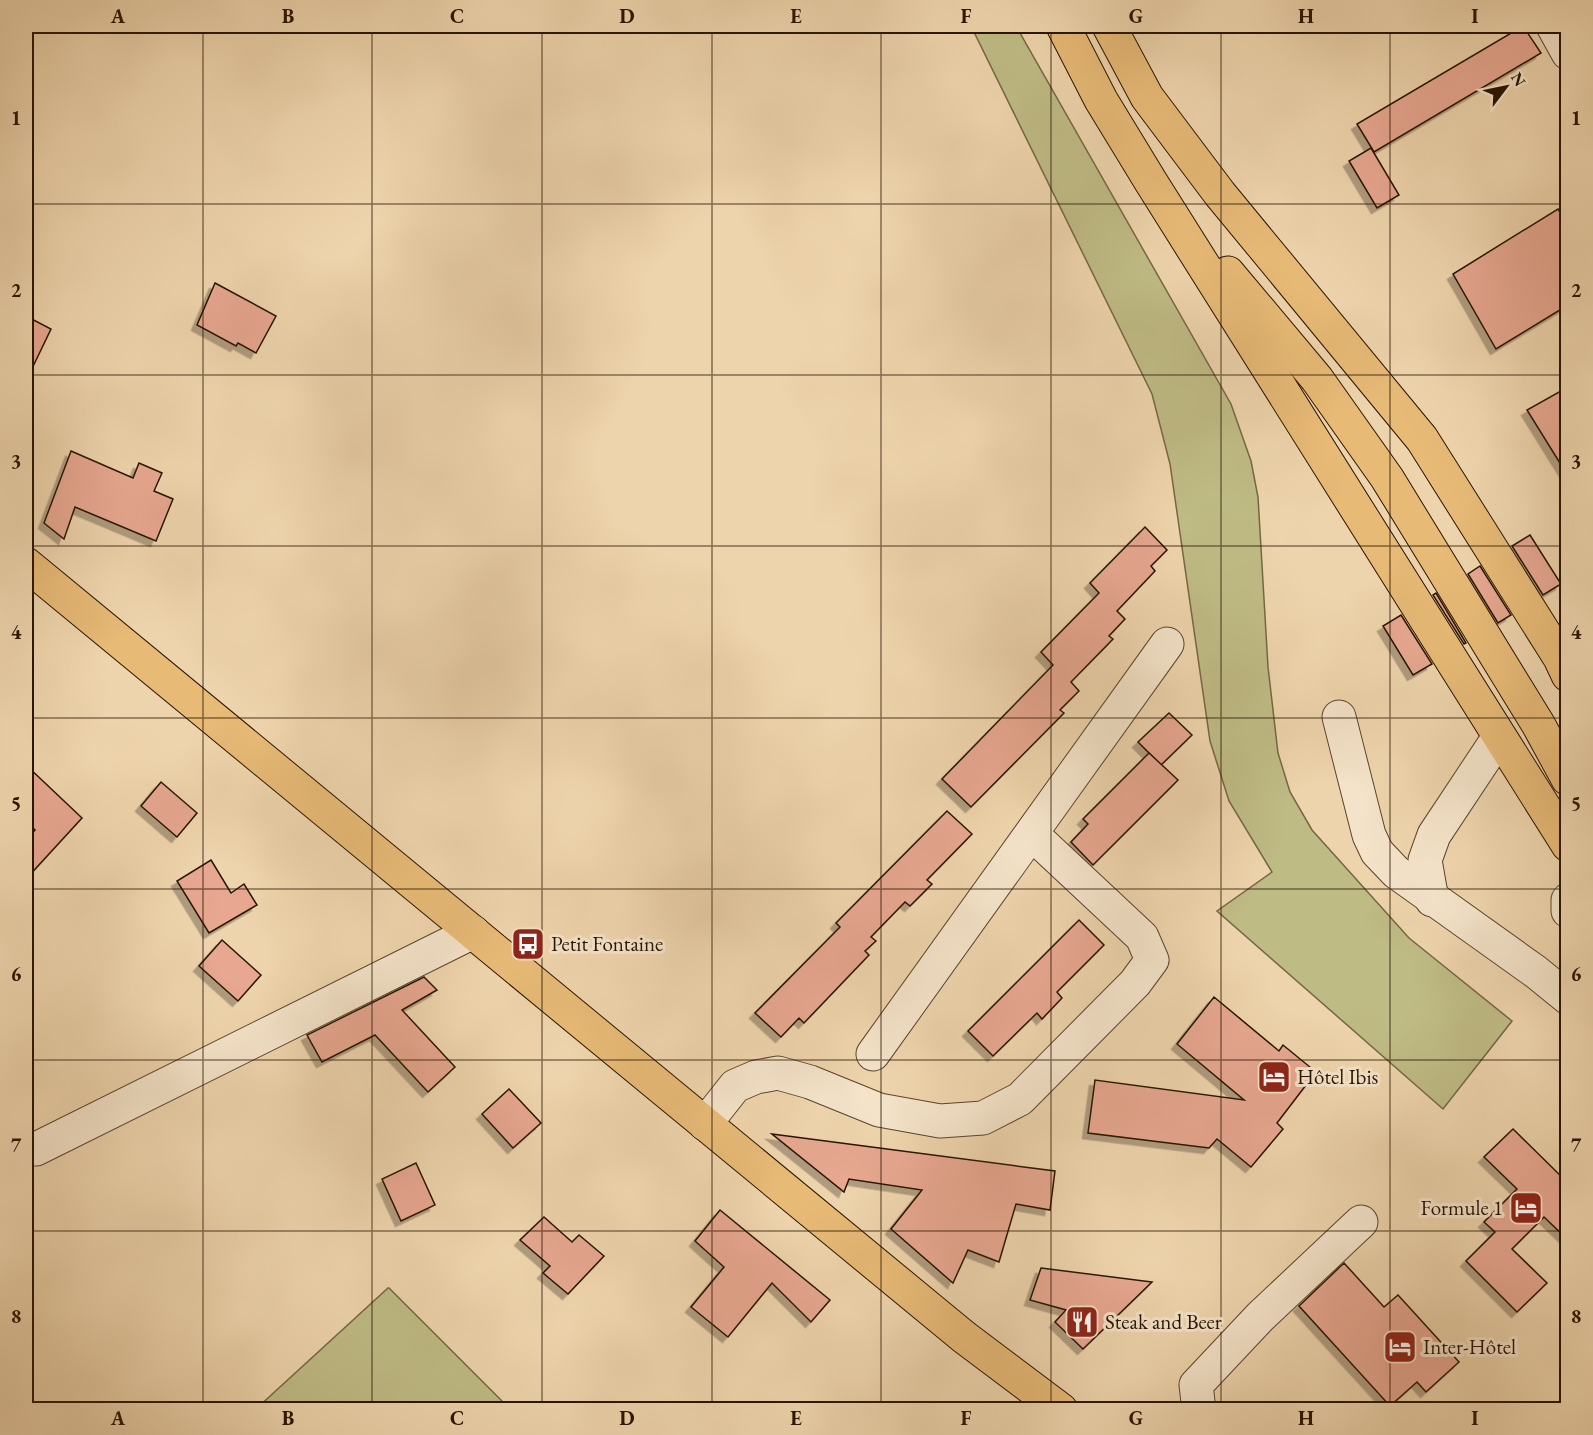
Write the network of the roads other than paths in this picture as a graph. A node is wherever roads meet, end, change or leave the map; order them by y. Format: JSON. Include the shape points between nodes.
{"nodes":[{"id":1,"x":1063,"y":26,"type":"edge"},
{"id":2,"x":1109,"y":26,"type":"edge"},
{"id":3,"x":1553,"y":26,"type":"edge"},
{"id":4,"x":1568,"y":52,"type":"edge"},
{"id":5,"x":1151,"y":182,"type":"junction"},
{"id":6,"x":26,"y":564,"type":"edge"},
{"id":7,"x":1167,"y":644,"type":"dead end"},
{"id":8,"x":1568,"y":675,"type":"edge"},
{"id":9,"x":1339,"y":717,"type":"dead end"},
{"id":10,"x":1499,"y":737,"type":"junction"},
{"id":11,"x":1568,"y":779,"type":"edge"},
{"id":12,"x":1032,"y":834,"type":"junction"},
{"id":13,"x":1568,"y":845,"type":"edge"},
{"id":14,"x":1432,"y":900,"type":"junction"},
{"id":15,"x":1568,"y":900,"type":"edge"},
{"id":16,"x":1568,"y":911,"type":"edge"},
{"id":17,"x":472,"y":932,"type":"junction"},
{"id":18,"x":1568,"y":998,"type":"edge"},
{"id":19,"x":873,"y":1054,"type":"dead end"},
{"id":20,"x":705,"y":1124,"type":"junction"},
{"id":21,"x":36,"y":1149,"type":"dead end"},
{"id":22,"x":1361,"y":1222,"type":"dead end"},
{"id":23,"x":964,"y":1337,"type":"junction"},
{"id":24,"x":1044,"y":1410,"type":"edge"},
{"id":25,"x":1061,"y":1410,"type":"edge"},
{"id":26,"x":1199,"y":1410,"type":"edge"}],
"edges":[{"from":1,"to":5,"type":"main road","via":[[1101,100]]},
{"from":2,"to":8,"type":"main road","via":[[1147,97],[1220,194],[1422,439]]},
{"from":3,"to":4,"type":"street"},
{"from":5,"to":10,"type":"main road"},
{"from":5,"to":11,"type":"main road","via":[[1317,379],[1387,478]]},
{"from":6,"to":17,"type":"main road"},
{"from":7,"to":12,"type":"street"},
{"from":9,"to":14,"type":"street","via":[[1369,835],[1377,852]]},
{"from":10,"to":13,"type":"main road"},
{"from":10,"to":14,"type":"street","via":[[1434,835],[1425,860]]},
{"from":12,"to":19,"type":"street"},
{"from":12,"to":20,"type":"street","via":[[1142,937],[1152,960],[1135,983],[1020,1099],[983,1118],[940,1121],[879,1110],[778,1073],[735,1086]]},
{"from":14,"to":18,"type":"street"},
{"from":15,"to":16,"type":"street"},
{"from":17,"to":20,"type":"main road"},
{"from":17,"to":21,"type":"street"},
{"from":20,"to":23,"type":"main road"},
{"from":22,"to":26,"type":"street","via":[[1260,1317],[1196,1385]]},
{"from":23,"to":24,"type":"main road"},
{"from":23,"to":25,"type":"main road"}]}
